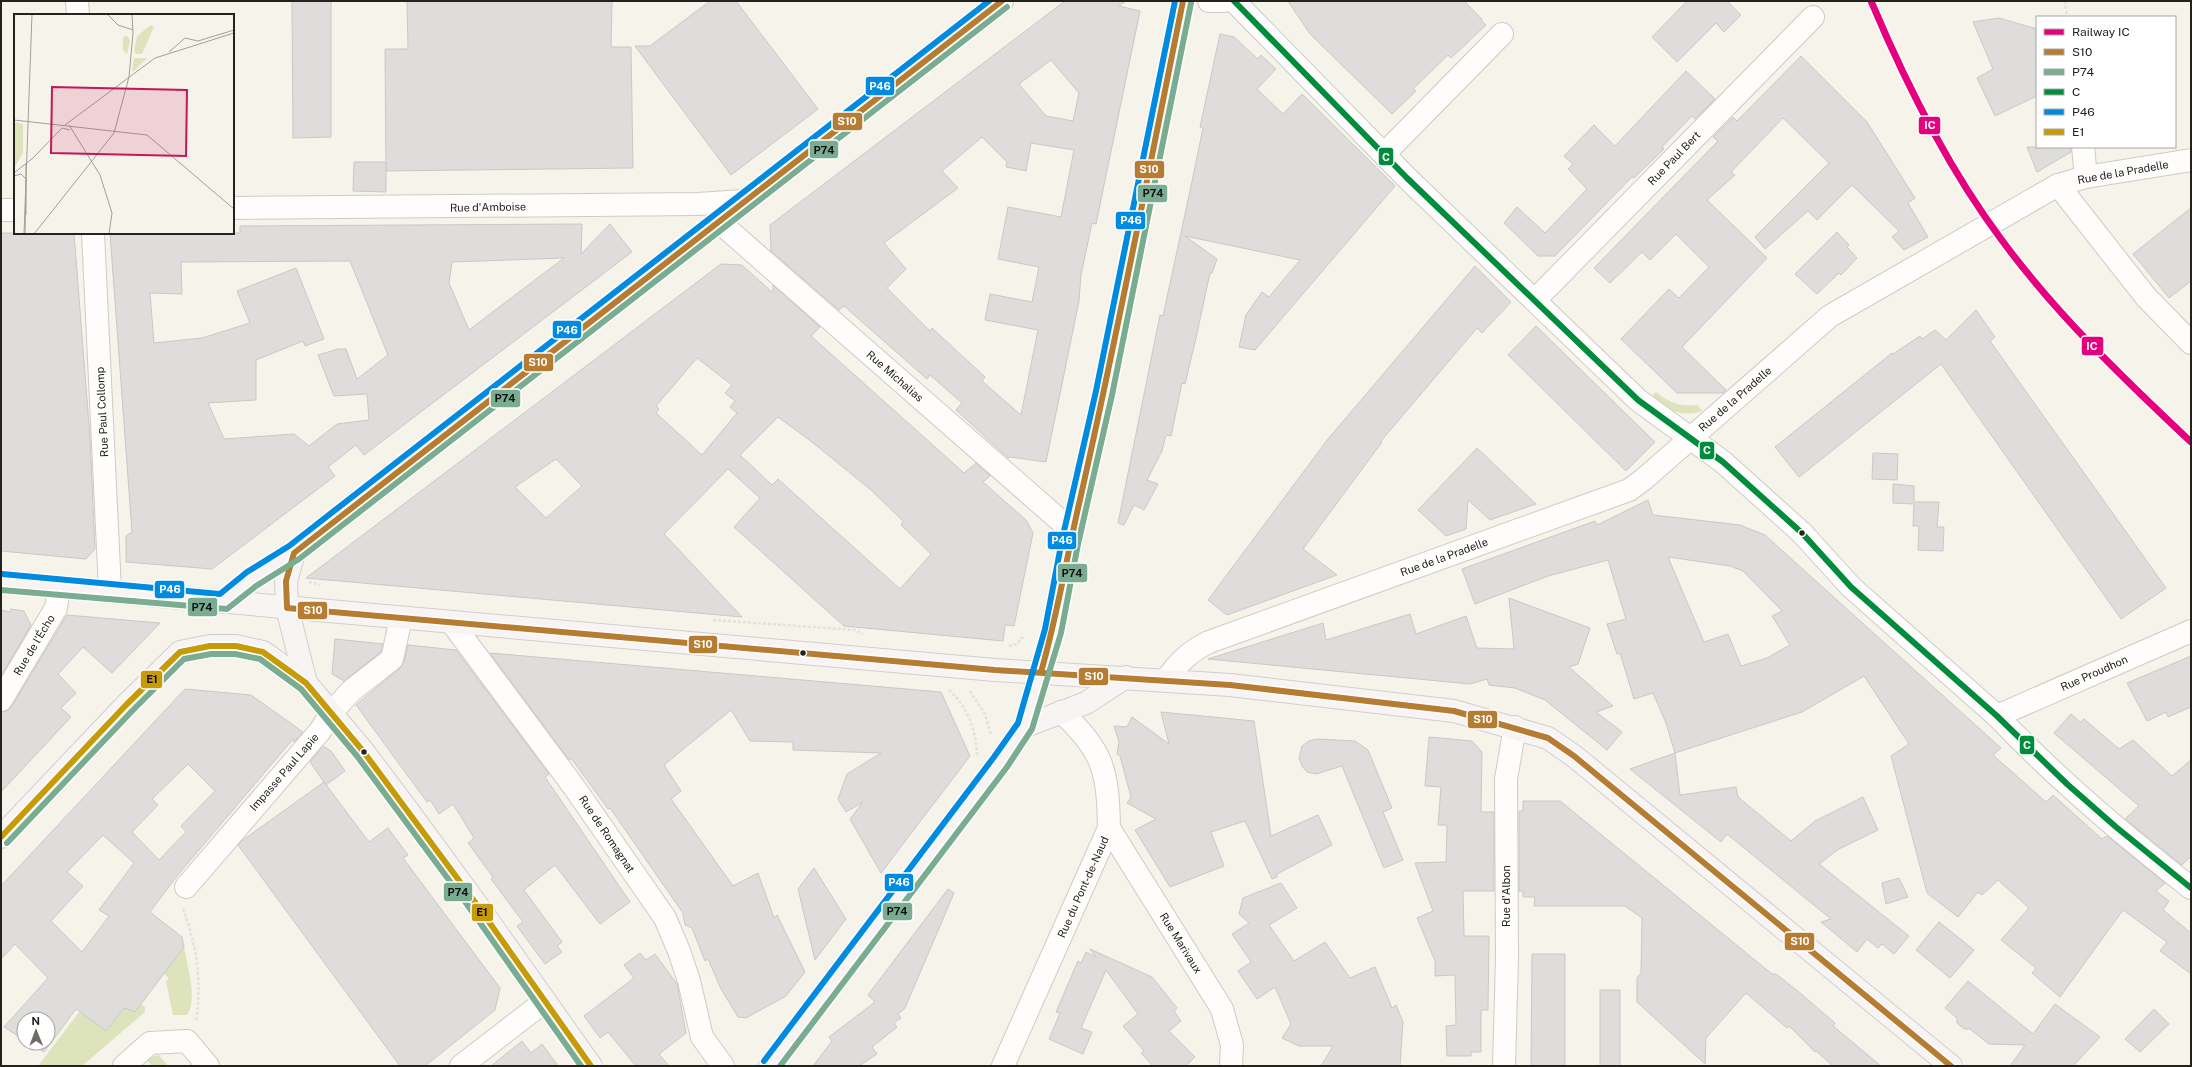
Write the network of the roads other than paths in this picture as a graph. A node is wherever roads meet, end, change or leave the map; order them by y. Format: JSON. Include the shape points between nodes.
{"nodes":[{"id":1,"x":77,"y":1,"type":"edge"},
{"id":2,"x":1002,"y":1,"type":"edge"},
{"id":3,"x":1183,"y":1,"type":"edge"},
{"id":4,"x":1209,"y":1,"type":"edge"},
{"id":5,"x":1224,"y":1,"type":"edge"},
{"id":6,"x":1234,"y":1,"type":"edge"},
{"id":7,"x":78,"y":14,"type":"edge"},
{"id":8,"x":1812,"y":17,"type":"dead end"},
{"id":9,"x":1502,"y":34,"type":"dead end"},
{"id":10,"x":2083,"y":148,"type":"edge"},
{"id":11,"x":1384,"y":154,"type":"junction"},
{"id":12,"x":2191,"y":160,"type":"edge"},
{"id":13,"x":2086,"y":177,"type":"junction"},
{"id":14,"x":2058,"y":185,"type":"junction"},
{"id":15,"x":743,"y":201,"type":"junction"},
{"id":16,"x":234,"y":208,"type":"edge"},
{"id":17,"x":1,"y":210,"type":"edge"},
{"id":18,"x":14,"y":210,"type":"edge"},
{"id":19,"x":718,"y":221,"type":"junction"},
{"id":20,"x":93,"y":234,"type":"edge"},
{"id":21,"x":1535,"y":300,"type":"junction"},
{"id":22,"x":2191,"y":343,"type":"edge"},
{"id":23,"x":1690,"y":438,"type":"junction"},
{"id":24,"x":1072,"y":532,"type":"junction"},
{"id":25,"x":294,"y":553,"type":"junction"},
{"id":26,"x":1,"y":582,"type":"edge"},
{"id":27,"x":59,"y":588,"type":"junction"},
{"id":28,"x":110,"y":591,"type":"junction"},
{"id":29,"x":223,"y":602,"type":"junction"},
{"id":30,"x":287,"y":608,"type":"junction"},
{"id":31,"x":401,"y":618,"type":"junction"},
{"id":32,"x":452,"y":622,"type":"junction"},
{"id":33,"x":2191,"y":631,"type":"edge"},
{"id":34,"x":1041,"y":672,"type":"junction"},
{"id":35,"x":1126,"y":677,"type":"junction"},
{"id":36,"x":1166,"y":680,"type":"junction"},
{"id":37,"x":306,"y":683,"type":"junction"},
{"id":38,"x":1,"y":700,"type":"edge"},
{"id":39,"x":332,"y":712,"type":"junction"},
{"id":40,"x":1061,"y":712,"type":"junction"},
{"id":41,"x":1997,"y":716,"type":"junction"},
{"id":42,"x":1024,"y":726,"type":"junction"},
{"id":43,"x":1515,"y":727,"type":"junction"},
{"id":44,"x":1109,"y":828,"type":"junction"},
{"id":45,"x":1,"y":837,"type":"edge"},
{"id":46,"x":186,"y":887,"type":"road end"},
{"id":47,"x":2191,"y":888,"type":"edge"},
{"id":48,"x":545,"y":1001,"type":"junction"},
{"id":49,"x":586,"y":1064,"type":"edge"},
{"id":50,"x":124,"y":1066,"type":"edge"},
{"id":51,"x":208,"y":1066,"type":"edge"},
{"id":52,"x":461,"y":1066,"type":"edge"},
{"id":53,"x":723,"y":1066,"type":"edge"},
{"id":54,"x":770,"y":1066,"type":"edge"},
{"id":55,"x":1003,"y":1066,"type":"edge"},
{"id":56,"x":1231,"y":1066,"type":"edge"},
{"id":57,"x":1504,"y":1066,"type":"edge"},
{"id":58,"x":1951,"y":1066,"type":"edge"}],
"edges":[{"from":1,"to":7,"type":"street"},
{"from":2,"to":15,"type":"main road"},
{"from":3,"to":24,"type":"main road","via":[[1104,393]]},
{"from":4,"to":5,"type":"street"},
{"from":6,"to":11,"type":"street"},
{"from":8,"to":21,"type":"street","name":"Rue Paul Bert"},
{"from":9,"to":11,"type":"street"},
{"from":10,"to":13,"type":"street"},
{"from":11,"to":21,"type":"street"},
{"from":12,"to":13,"type":"street","name":"Rue de la Pradelle"},
{"from":13,"to":14,"type":"street","name":"Rue de la Pradelle"},
{"from":14,"to":22,"type":"street","via":[[2146,297]]},
{"from":14,"to":23,"type":"street","name":"Rue de la Pradelle","via":[[1830,316]]},
{"from":15,"to":16,"type":"street","name":"Rue d'Amboise","via":[[698,204]]},
{"from":15,"to":19,"type":"main road"},
{"from":17,"to":18,"type":"street"},
{"from":19,"to":24,"type":"street","name":"Rue Michalias"},
{"from":19,"to":25,"type":"main road","via":[[662,268]]},
{"from":20,"to":28,"type":"street","name":"Rue Paul Collomp"},
{"from":21,"to":23,"type":"street","via":[[1638,400]]},
{"from":23,"to":36,"type":"street","name":"Rue de la Pradelle","via":[[1629,490],[1209,642],[1179,662]]},
{"from":23,"to":41,"type":"street","via":[[1716,457],[1802,533],[1851,587]]},
{"from":24,"to":34,"type":"main road","via":[[1053,631]]},
{"from":25,"to":29,"type":"main road","via":[[251,579]]},
{"from":25,"to":30,"type":"main road","via":[[286,581]]},
{"from":26,"to":27,"type":"main road"},
{"from":27,"to":28,"type":"main road"},
{"from":27,"to":38,"type":"street","name":"Rue de l'Écho","via":[[56,608]]},
{"from":28,"to":29,"type":"main road"},
{"from":29,"to":30,"type":"main road"},
{"from":30,"to":31,"type":"main road"},
{"from":30,"to":37,"type":"main road"},
{"from":31,"to":32,"type":"main road"},
{"from":31,"to":39,"type":"street","name":"Impasse Paul Lapie","via":[[392,659],[351,691]]},
{"from":32,"to":34,"type":"main road","via":[[948,675]]},
{"from":32,"to":53,"type":"street","name":"Rue de Romagnat","via":[[574,787],[665,918],[689,981],[702,1037]]},
{"from":33,"to":41,"type":"street","name":"Rue Proudhon"},
{"from":34,"to":35,"type":"main road"},
{"from":34,"to":42,"type":"main road"},
{"from":35,"to":36,"type":"main road"},
{"from":35,"to":40,"type":"main road","via":[[1086,704]]},
{"from":36,"to":43,"type":"main road","via":[[1454,711]]},
{"from":37,"to":39,"type":"main road"},
{"from":37,"to":45,"type":"main road","via":[[263,652],[236,646],[210,646],[180,652]]},
{"from":39,"to":46,"type":"street","name":"Impasse Paul Lapie","via":[[320,732]]},
{"from":39,"to":48,"type":"main road","via":[[472,898]]},
{"from":40,"to":42,"type":"main road"},
{"from":40,"to":44,"type":"street","name":"Rue du Pont-de-Naud","via":[[1080,729],[1104,769],[1109,792]]},
{"from":41,"to":47,"type":"street","via":[[2117,830]]},
{"from":42,"to":54,"type":"main road","via":[[1001,762]]},
{"from":43,"to":57,"type":"street","name":"Rue d'Albon","via":[[1506,779],[1507,958]]},
{"from":43,"to":58,"type":"main road","via":[[1548,738],[1574,756]]},
{"from":44,"to":55,"type":"street","name":"Rue du Pont-de-Naud"},
{"from":44,"to":56,"type":"street","name":"Rue Marivaux","via":[[1222,1009],[1232,1046]]},
{"from":48,"to":49,"type":"main road"},
{"from":48,"to":52,"type":"street"},
{"from":50,"to":51,"type":"street","via":[[150,1043],[187,1041]]}]}
